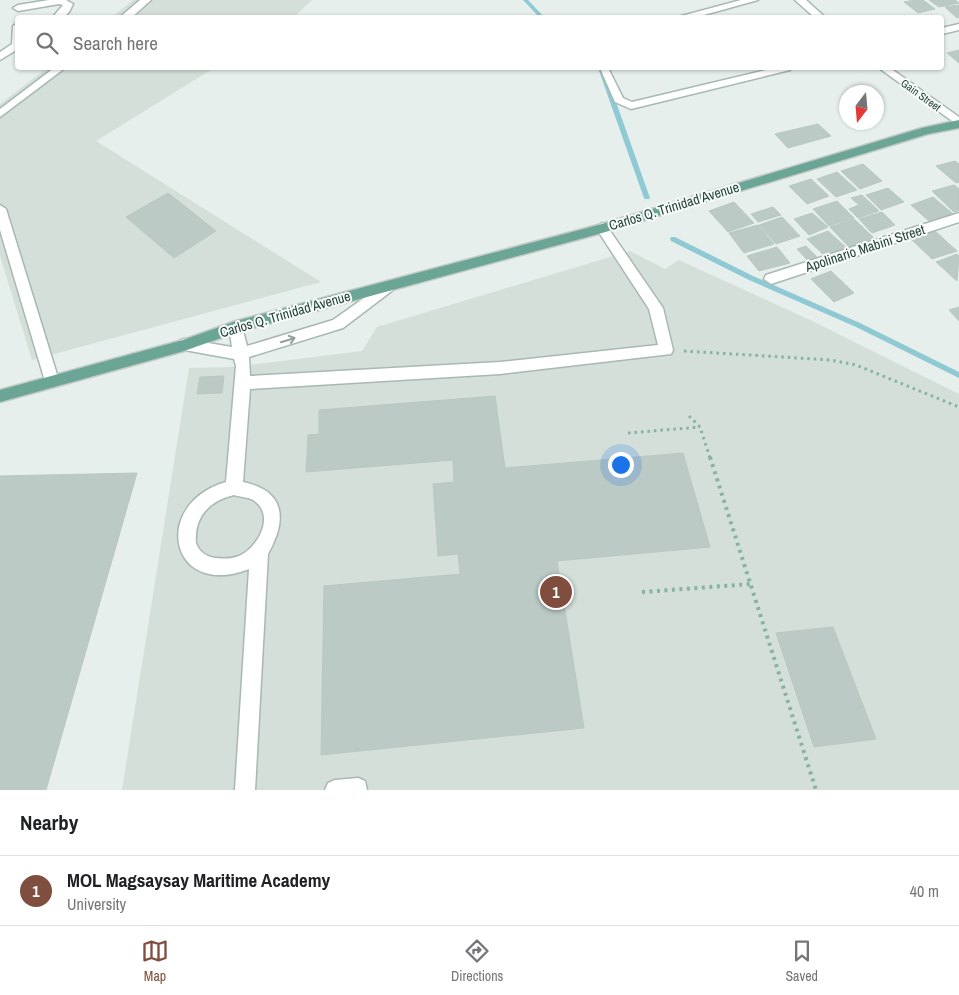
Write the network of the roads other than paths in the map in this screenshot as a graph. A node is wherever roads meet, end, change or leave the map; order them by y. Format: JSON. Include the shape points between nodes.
{"nodes":[{"id":1,"x":146,"y":0,"type":"edge"},
{"id":2,"x":753,"y":0,"type":"edge"},
{"id":3,"x":800,"y":0,"type":"edge"},
{"id":4,"x":18,"y":8,"type":"edge"},
{"id":5,"x":60,"y":15,"type":"edge"},
{"id":6,"x":128,"y":15,"type":"edge"},
{"id":7,"x":691,"y":15,"type":"edge"},
{"id":8,"x":817,"y":15,"type":"edge"},
{"id":9,"x":959,"y":27,"type":"edge"},
{"id":10,"x":944,"y":31,"type":"edge"},
{"id":11,"x":15,"y":46,"type":"edge"},
{"id":12,"x":0,"y":57,"type":"edge"},
{"id":13,"x":57,"y":70,"type":"edge"},
{"id":14,"x":604,"y":70,"type":"edge"},
{"id":15,"x":778,"y":70,"type":"edge"},
{"id":16,"x":887,"y":70,"type":"edge"},
{"id":17,"x":0,"y":114,"type":"edge"},
{"id":18,"x":959,"y":123,"type":"edge"},
{"id":19,"x":0,"y":209,"type":"edge"},
{"id":20,"x":959,"y":217,"type":"edge"},
{"id":21,"x":602,"y":228,"type":"junction"},
{"id":22,"x":771,"y":279,"type":"dead end"},
{"id":23,"x":388,"y":286,"type":"junction"},
{"id":24,"x":236,"y":327,"type":"junction"},
{"id":25,"x":184,"y":345,"type":"junction"},
{"id":26,"x":241,"y":354,"type":"junction"},
{"id":27,"x":52,"y":381,"type":"junction"},
{"id":28,"x":243,"y":383,"type":"junction"},
{"id":29,"x":0,"y":396,"type":"edge"},
{"id":30,"x":234,"y":488,"type":"junction"},
{"id":31,"x":258,"y":553,"type":"junction"},
{"id":32,"x":358,"y":788,"type":"dead end"},
{"id":33,"x":244,"y":790,"type":"edge"},
{"id":34,"x":335,"y":790,"type":"edge"}],
"edges":[{"from":1,"to":6,"type":"street"},
{"from":2,"to":7,"type":"street"},
{"from":3,"to":8,"type":"street"},
{"from":4,"to":5,"type":"street","via":[[60,1],[68,4]]},
{"from":9,"to":10,"type":"street"},
{"from":11,"to":12,"type":"street"},
{"from":13,"to":17,"type":"street"},
{"from":14,"to":15,"type":"street","via":[[619,100],[631,106]]},
{"from":16,"to":18,"type":"street","name":"Gain Street"},
{"from":18,"to":21,"type":"main road","name":"Carlos Q. Trinidad Avenue"},
{"from":19,"to":27,"type":"street"},
{"from":20,"to":22,"type":"street","name":"Apolinario Mabini Street"},
{"from":21,"to":23,"type":"main road","name":"Carlos Q. Trinidad Avenue"},
{"from":21,"to":28,"type":"street","via":[[656,308],[666,350],[500,368]]},
{"from":23,"to":24,"type":"main road","name":"Carlos Q. Trinidad Avenue"},
{"from":26,"to":23,"type":"street","name":"Carlos Q. Trinidad Avenue","one_way":true,"via":[[338,324]]},
{"from":24,"to":25,"type":"main road","name":"Carlos Q. Trinidad Avenue"},
{"from":24,"to":26,"type":"street"},
{"from":25,"to":26,"type":"street","name":"Carlos Q. Trinidad Avenue"},
{"from":25,"to":27,"type":"main road","name":"Carlos Q. Trinidad Avenue"},
{"from":26,"to":28,"type":"street"},
{"from":27,"to":29,"type":"main road","name":"Carlos Q. Trinidad Avenue"},
{"from":28,"to":30,"type":"street"},
{"from":30,"to":31,"type":"street","via":[[256,492],[271,508],[272,531]]},
{"from":30,"to":31,"type":"street","via":[[208,497],[190,517],[186,528],[190,551],[197,560],[220,568],[247,562]]},
{"from":31,"to":33,"type":"street"},
{"from":32,"to":34,"type":"street"}]}
